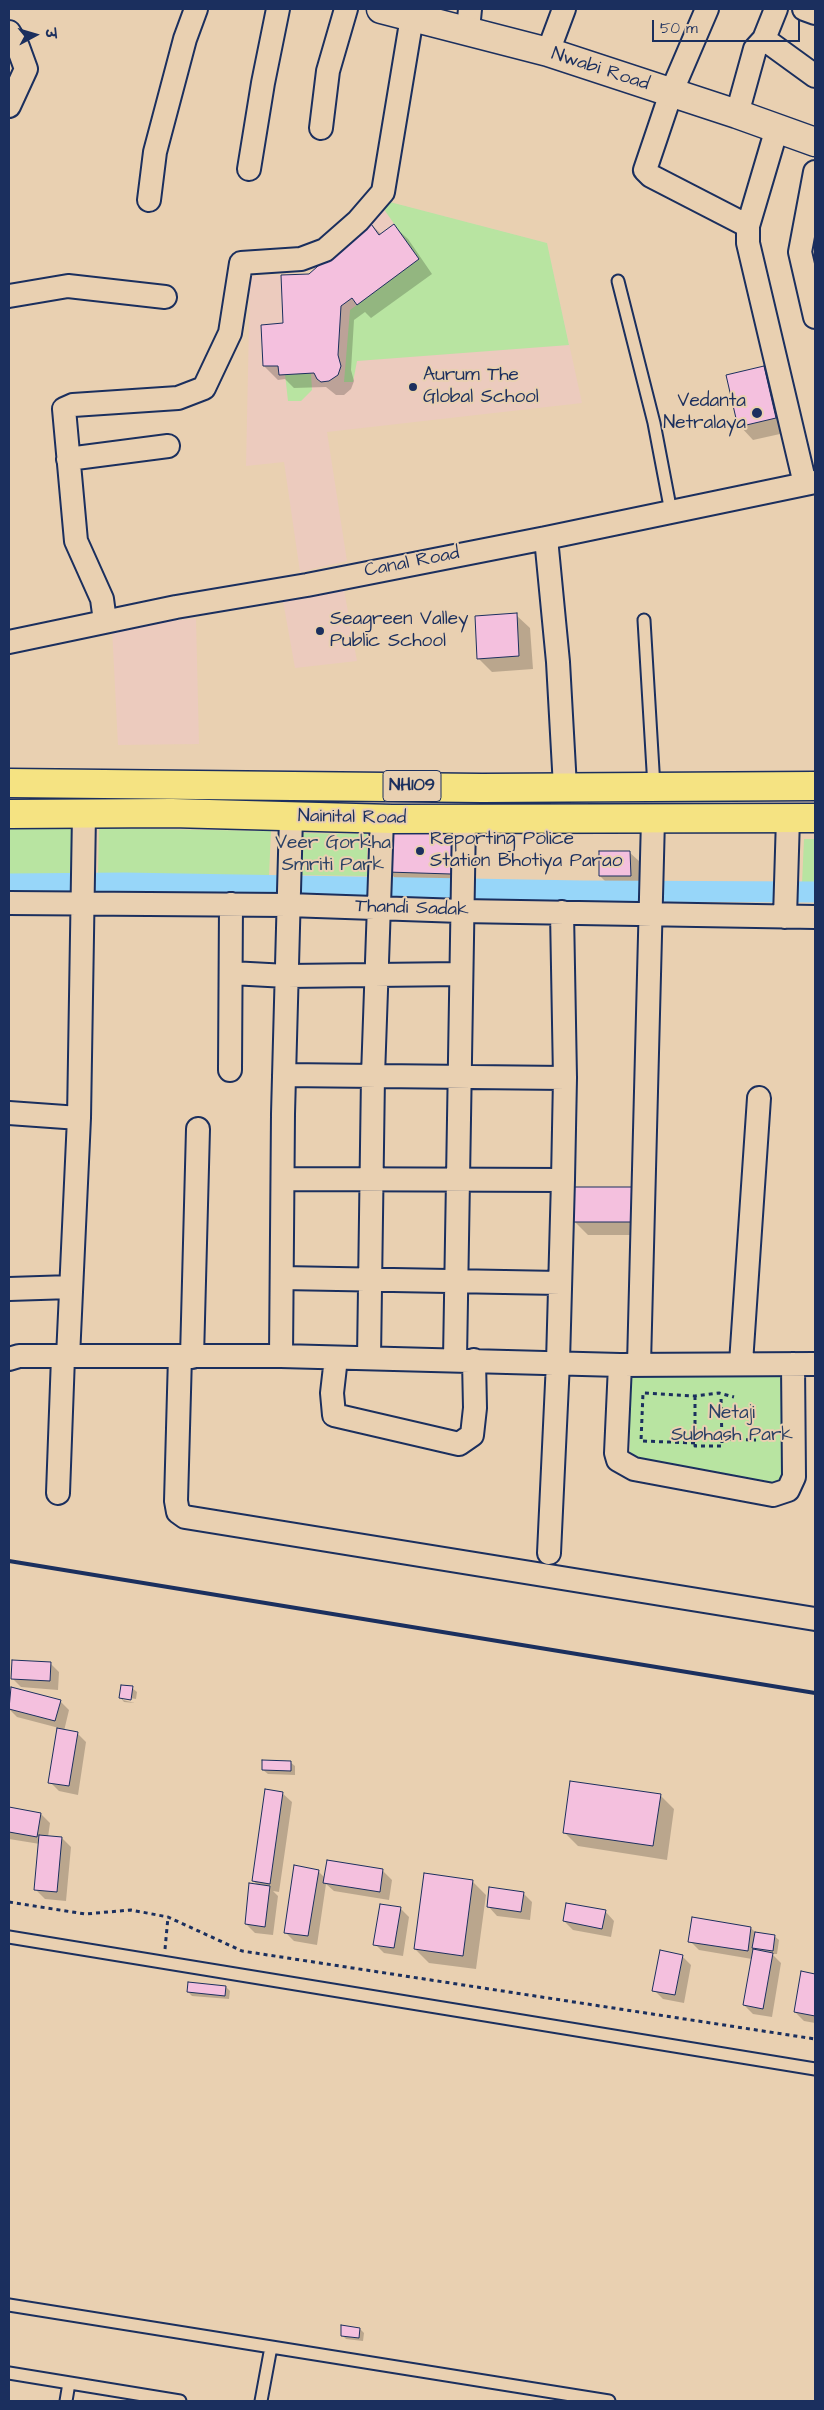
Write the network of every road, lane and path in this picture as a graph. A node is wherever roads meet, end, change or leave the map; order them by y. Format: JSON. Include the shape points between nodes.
{"nodes":[{"id":1,"x":196,"y":9,"type":"edge"},
{"id":2,"x":278,"y":9,"type":"edge"},
{"id":3,"x":346,"y":9,"type":"edge"},
{"id":4,"x":381,"y":9,"type":"edge"},
{"id":5,"x":564,"y":9,"type":"edge"},
{"id":6,"x":707,"y":9,"type":"edge"},
{"id":7,"x":776,"y":9,"type":"edge"},
{"id":8,"x":804,"y":9,"type":"edge"},
{"id":9,"x":815,"y":13,"type":"edge"},
{"id":10,"x":412,"y":17,"type":"junction"},
{"id":11,"x":469,"y":19,"type":"edge"},
{"id":12,"x":9,"y":32,"type":"edge"},
{"id":13,"x":764,"y":39,"type":"junction"},
{"id":14,"x":548,"y":52,"type":"junction"},
{"id":15,"x":815,"y":76,"type":"edge"},
{"id":16,"x":671,"y":92,"type":"junction"},
{"id":17,"x":9,"y":106,"type":"edge"},
{"id":18,"x":736,"y":114,"type":"junction"},
{"id":19,"x":321,"y":128,"type":"dead end"},
{"id":20,"x":777,"y":128,"type":"junction"},
{"id":21,"x":815,"y":142,"type":"edge"},
{"id":22,"x":249,"y":169,"type":"dead end"},
{"id":23,"x":815,"y":172,"type":"edge"},
{"id":24,"x":149,"y":200,"type":"dead end"},
{"id":25,"x":748,"y":226,"type":"junction"},
{"id":26,"x":618,"y":281,"type":"dead end"},
{"id":27,"x":9,"y":296,"type":"edge"},
{"id":28,"x":165,"y":297,"type":"dead end"},
{"id":29,"x":815,"y":316,"type":"edge"},
{"id":30,"x":168,"y":446,"type":"dead end"},
{"id":31,"x":68,"y":459,"type":"junction"},
{"id":32,"x":810,"y":483,"type":"edge"},
{"id":33,"x":672,"y":512,"type":"junction"},
{"id":34,"x":546,"y":538,"type":"junction"},
{"id":35,"x":644,"y":620,"type":"dead end"},
{"id":36,"x":105,"y":621,"type":"junction"},
{"id":37,"x":9,"y":642,"type":"edge"},
{"id":38,"x":9,"y":782,"type":"edge"},
{"id":39,"x":815,"y":786,"type":"edge"},
{"id":40,"x":464,"y":787,"type":"junction"},
{"id":41,"x":565,"y":787,"type":"junction"},
{"id":42,"x":654,"y":787,"type":"junction"},
{"id":43,"x":9,"y":814,"type":"edge"},
{"id":44,"x":84,"y":814,"type":"junction"},
{"id":45,"x":291,"y":817,"type":"junction"},
{"id":46,"x":653,"y":818,"type":"junction"},
{"id":47,"x":788,"y":818,"type":"junction"},
{"id":48,"x":815,"y":818,"type":"edge"},
{"id":49,"x":382,"y":819,"type":"junction"},
{"id":50,"x":464,"y":819,"type":"junction"},
{"id":51,"x":83,"y":891,"type":"junction"},
{"id":52,"x":289,"y":892,"type":"junction"},
{"id":53,"x":378,"y":895,"type":"junction"},
{"id":54,"x":462,"y":897,"type":"junction"},
{"id":55,"x":651,"y":900,"type":"junction"},
{"id":56,"x":786,"y":900,"type":"junction"},
{"id":57,"x":9,"y":903,"type":"edge"},
{"id":58,"x":231,"y":904,"type":"junction"},
{"id":59,"x":562,"y":912,"type":"junction"},
{"id":60,"x":815,"y":917,"type":"edge"},
{"id":61,"x":231,"y":973,"type":"junction"},
{"id":62,"x":461,"y":974,"type":"junction"},
{"id":63,"x":375,"y":975,"type":"junction"},
{"id":64,"x":287,"y":976,"type":"junction"},
{"id":65,"x":230,"y":1070,"type":"dead end"},
{"id":66,"x":284,"y":1075,"type":"junction"},
{"id":67,"x":372,"y":1076,"type":"junction"},
{"id":68,"x":461,"y":1077,"type":"junction"},
{"id":69,"x":565,"y":1078,"type":"junction"},
{"id":70,"x":759,"y":1098,"type":"dead end"},
{"id":71,"x":9,"y":1114,"type":"edge"},
{"id":72,"x":79,"y":1118,"type":"junction"},
{"id":73,"x":198,"y":1129,"type":"dead end"},
{"id":74,"x":283,"y":1179,"type":"junction"},
{"id":75,"x":370,"y":1179,"type":"junction"},
{"id":76,"x":460,"y":1179,"type":"junction"},
{"id":77,"x":563,"y":1180,"type":"junction"},
{"id":78,"x":282,"y":1278,"type":"junction"},
{"id":79,"x":370,"y":1280,"type":"junction"},
{"id":80,"x":456,"y":1282,"type":"junction"},
{"id":81,"x":560,"y":1283,"type":"junction"},
{"id":82,"x":71,"y":1287,"type":"junction"},
{"id":83,"x":9,"y":1289,"type":"edge"},
{"id":84,"x":186,"y":1356,"type":"junction"},
{"id":85,"x":282,"y":1356,"type":"junction"},
{"id":86,"x":65,"y":1357,"type":"junction"},
{"id":87,"x":336,"y":1358,"type":"junction"},
{"id":88,"x":369,"y":1358,"type":"junction"},
{"id":89,"x":9,"y":1359,"type":"edge"},
{"id":90,"x":464,"y":1360,"type":"junction"},
{"id":91,"x":558,"y":1362,"type":"junction"},
{"id":92,"x":741,"y":1363,"type":"junction"},
{"id":93,"x":630,"y":1364,"type":"junction"},
{"id":94,"x":793,"y":1364,"type":"junction"},
{"id":95,"x":815,"y":1364,"type":"edge"},
{"id":96,"x":721,"y":1395,"type":"junction"},
{"id":97,"x":695,"y":1396,"type":"junction"},
{"id":98,"x":734,"y":1397,"type":"dead end"},
{"id":99,"x":722,"y":1439,"type":"junction"},
{"id":100,"x":756,"y":1440,"type":"dead end"},
{"id":101,"x":695,"y":1443,"type":"junction"},
{"id":102,"x":58,"y":1494,"type":"dead end"},
{"id":103,"x":549,"y":1553,"type":"dead end"},
{"id":104,"x":815,"y":1619,"type":"edge"},
{"id":105,"x":9,"y":1902,"type":"edge"},
{"id":106,"x":168,"y":1917,"type":"junction"},
{"id":107,"x":9,"y":1937,"type":"edge"},
{"id":108,"x":163,"y":1962,"type":"junction"},
{"id":109,"x":815,"y":2040,"type":"edge"},
{"id":110,"x":815,"y":2069,"type":"edge"},
{"id":111,"x":9,"y":2305,"type":"edge"},
{"id":112,"x":271,"y":2347,"type":"junction"},
{"id":113,"x":9,"y":2373,"type":"edge"},
{"id":114,"x":69,"y":2384,"type":"junction"},
{"id":115,"x":147,"y":2399,"type":"edge"},
{"id":116,"x":580,"y":2399,"type":"edge"},
{"id":117,"x":66,"y":2401,"type":"edge"},
{"id":118,"x":180,"y":2401,"type":"edge"},
{"id":119,"x":261,"y":2401,"type":"edge"},
{"id":120,"x":610,"y":2401,"type":"edge"}],
"edges":[{"from":1,"to":24,"type":"street","via":[[155,152]]},
{"from":2,"to":22,"type":"street"},
{"from":3,"to":19,"type":"street","via":[[328,71]]},
{"from":4,"to":10,"type":"street","name":"Nwabi Road"},
{"from":5,"to":14,"type":"street"},
{"from":6,"to":16,"type":"street"},
{"from":7,"to":13,"type":"street"},
{"from":8,"to":9,"type":"street"},
{"from":10,"to":11,"type":"street","name":"Nwabi Road"},
{"from":10,"to":31,"type":"street","via":[[383,192],[358,221],[325,250],[301,259],[242,263],[230,333],[204,388],[178,398],[73,405],[64,409]]},
{"from":11,"to":14,"type":"street","name":"Nwabi Road"},
{"from":12,"to":17,"type":"street","via":[[26,69]]},
{"from":13,"to":15,"type":"street"},
{"from":13,"to":18,"type":"street","via":[[755,49]]},
{"from":14,"to":16,"type":"street","name":"Nwabi Road"},
{"from":16,"to":18,"type":"street","name":"Nwabi Road"},
{"from":16,"to":25,"type":"street","via":[[645,170]]},
{"from":18,"to":20,"type":"street","name":"Nwabi Road"},
{"from":20,"to":21,"type":"street","name":"Nwabi Road"},
{"from":20,"to":25,"type":"street"},
{"from":23,"to":29,"type":"street","via":[[800,252]]},
{"from":25,"to":32,"type":"street","via":[[748,243]]},
{"from":26,"to":33,"type":"lane","via":[[654,423]]},
{"from":27,"to":28,"type":"street","via":[[68,286]]},
{"from":30,"to":31,"type":"street"},
{"from":31,"to":36,"type":"street","via":[[76,540],[102,599]]},
{"from":32,"to":33,"type":"street","name":"Canal Road"},
{"from":33,"to":34,"type":"street","name":"Canal Road"},
{"from":34,"to":36,"type":"street","name":"Canal Road"},
{"from":34,"to":41,"type":"street","via":[[558,662]]},
{"from":35,"to":42,"type":"lane"},
{"from":36,"to":37,"type":"street","name":"Canal Road"},
{"from":38,"to":40,"type":"highway","name":"Nainital Road","number":"NH109"},
{"from":39,"to":42,"type":"highway","name":"Nainital Road","number":"NH109"},
{"from":40,"to":41,"type":"highway","name":"Nainital Road","number":"NH109"},
{"from":40,"to":50,"type":"highway"},
{"from":41,"to":42,"type":"highway","name":"Nainital Road","number":"NH109"},
{"from":43,"to":44,"type":"highway","name":"Nainital Road","number":"NH109"},
{"from":44,"to":45,"type":"highway","name":"Nainital Road","number":"NH109"},
{"from":44,"to":51,"type":"street"},
{"from":45,"to":49,"type":"highway","name":"Nainital Road","number":"NH109"},
{"from":45,"to":52,"type":"street"},
{"from":46,"to":47,"type":"highway","name":"Nainital Road","number":"NH109"},
{"from":46,"to":50,"type":"highway","name":"Nainital Road","number":"NH109"},
{"from":46,"to":55,"type":"street"},
{"from":47,"to":48,"type":"highway","name":"Nainital Road","number":"NH109"},
{"from":47,"to":56,"type":"street"},
{"from":49,"to":50,"type":"highway","name":"Nainital Road","number":"NH109"},
{"from":49,"to":53,"type":"street"},
{"from":50,"to":54,"type":"street"},
{"from":51,"to":57,"type":"street","name":"Thandi Sadak"},
{"from":51,"to":58,"type":"street","name":"Thandi Sadak"},
{"from":51,"to":72,"type":"street"},
{"from":52,"to":53,"type":"street","name":"Thandi Sadak"},
{"from":52,"to":58,"type":"street","name":"Thandi Sadak"},
{"from":52,"to":64,"type":"street"},
{"from":53,"to":54,"type":"street","name":"Thandi Sadak"},
{"from":53,"to":63,"type":"street"},
{"from":54,"to":59,"type":"street","name":"Thandi Sadak"},
{"from":54,"to":62,"type":"street"},
{"from":55,"to":56,"type":"street","name":"Thandi Sadak"},
{"from":55,"to":59,"type":"street","name":"Thandi Sadak"},
{"from":55,"to":93,"type":"street"},
{"from":56,"to":60,"type":"street","name":"Thandi Sadak"},
{"from":58,"to":61,"type":"street"},
{"from":59,"to":69,"type":"street"},
{"from":61,"to":64,"type":"street"},
{"from":61,"to":65,"type":"street"},
{"from":62,"to":63,"type":"street"},
{"from":62,"to":68,"type":"street"},
{"from":63,"to":64,"type":"street"},
{"from":63,"to":67,"type":"street"},
{"from":64,"to":66,"type":"street"},
{"from":66,"to":67,"type":"street"},
{"from":66,"to":74,"type":"street"},
{"from":67,"to":68,"type":"street"},
{"from":67,"to":75,"type":"street"},
{"from":68,"to":69,"type":"street"},
{"from":68,"to":76,"type":"street"},
{"from":69,"to":77,"type":"street"},
{"from":70,"to":92,"type":"street"},
{"from":71,"to":72,"type":"street"},
{"from":72,"to":82,"type":"street"},
{"from":73,"to":84,"type":"street"},
{"from":74,"to":75,"type":"street"},
{"from":74,"to":78,"type":"street"},
{"from":75,"to":76,"type":"street"},
{"from":75,"to":79,"type":"street"},
{"from":76,"to":77,"type":"street"},
{"from":76,"to":80,"type":"street"},
{"from":77,"to":81,"type":"street"},
{"from":78,"to":79,"type":"street"},
{"from":78,"to":85,"type":"street"},
{"from":79,"to":80,"type":"street"},
{"from":79,"to":88,"type":"street"},
{"from":80,"to":81,"type":"street"},
{"from":80,"to":90,"type":"street"},
{"from":81,"to":91,"type":"street"},
{"from":82,"to":83,"type":"street"},
{"from":82,"to":86,"type":"street"},
{"from":84,"to":85,"type":"street"},
{"from":84,"to":86,"type":"street"},
{"from":84,"to":104,"type":"street","via":[[176,1501],[178,1512],[185,1517]]},
{"from":85,"to":87,"type":"street"},
{"from":86,"to":89,"type":"street","via":[[18,1356]]},
{"from":86,"to":102,"type":"street"},
{"from":87,"to":88,"type":"street"},
{"from":87,"to":90,"type":"street","via":[[332,1393],[334,1415],[459,1444],[472,1435],[475,1408]]},
{"from":88,"to":90,"type":"street"},
{"from":90,"to":91,"type":"street"},
{"from":91,"to":93,"type":"street"},
{"from":91,"to":103,"type":"street"},
{"from":92,"to":93,"type":"street"},
{"from":92,"to":94,"type":"street"},
{"from":93,"to":94,"type":"street","via":[[616,1453],[618,1460],[634,1469],[773,1495],[788,1490],[794,1477]]},
{"from":94,"to":95,"type":"street"},
{"from":96,"to":97,"type":"path"},
{"from":96,"to":98,"type":"path"},
{"from":96,"to":99,"type":"path"},
{"from":97,"to":101,"type":"path"},
{"from":97,"to":101,"type":"path","via":[[643,1393],[641,1441]]},
{"from":99,"to":100,"type":"path"},
{"from":99,"to":101,"type":"path","via":[[722,1446],[695,1446]]},
{"from":105,"to":106,"type":"path","via":[[85,1914],[131,1910]]},
{"from":106,"to":108,"type":"path"},
{"from":106,"to":109,"type":"path","via":[[242,1950]]},
{"from":107,"to":108,"type":"lane"},
{"from":108,"to":110,"type":"lane"},
{"from":111,"to":112,"type":"lane"},
{"from":112,"to":116,"type":"lane"},
{"from":112,"to":119,"type":"lane"},
{"from":113,"to":114,"type":"lane"},
{"from":114,"to":115,"type":"lane"},
{"from":114,"to":117,"type":"lane"},
{"from":115,"to":118,"type":"lane"},
{"from":116,"to":120,"type":"lane"}]}
